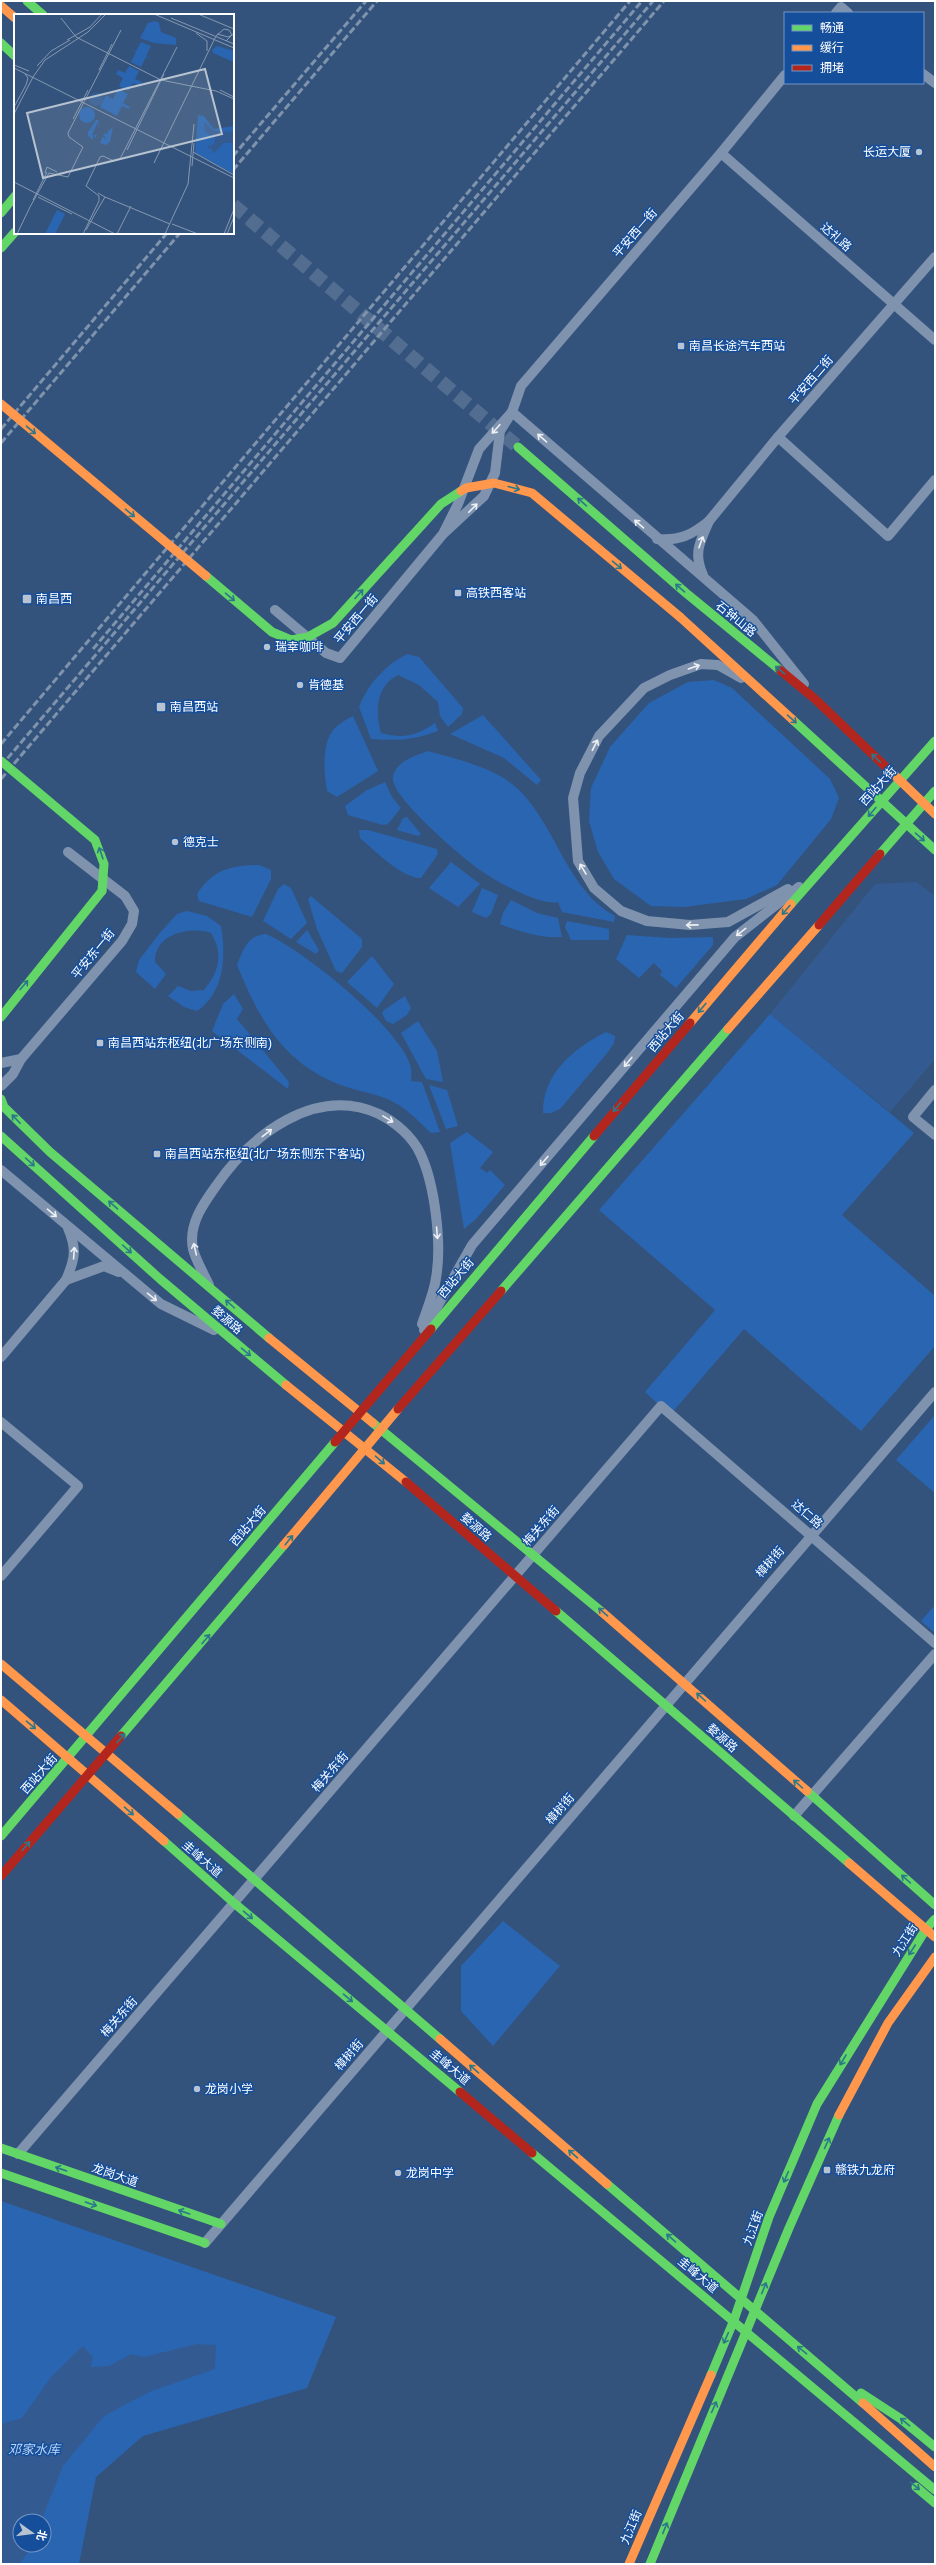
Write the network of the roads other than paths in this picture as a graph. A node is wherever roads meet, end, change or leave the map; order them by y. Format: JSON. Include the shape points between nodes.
{"nodes":[{"id":1,"x":26,"y":1,"type":"edge"},
{"id":2,"x":1,"y":6,"type":"edge"},
{"id":3,"x":42,"y":14,"type":"edge"},
{"id":4,"x":14,"y":17,"type":"edge"},
{"id":5,"x":1,"y":43,"type":"edge"},
{"id":6,"x":14,"y":55,"type":"edge"},
{"id":7,"x":924,"y":75,"type":"edge"},
{"id":8,"x":784,"y":76,"type":"edge"},
{"id":9,"x":935,"y":83,"type":"edge"},
{"id":10,"x":721,"y":153,"type":"junction"},
{"id":11,"x":14,"y":197,"type":"edge"},
{"id":12,"x":1,"y":212,"type":"edge"},
{"id":13,"x":14,"y":233,"type":"edge"},
{"id":14,"x":1,"y":248,"type":"edge"},
{"id":15,"x":935,"y":257,"type":"edge"},
{"id":16,"x":895,"y":305,"type":"junction"},
{"id":17,"x":935,"y":340,"type":"edge"},
{"id":18,"x":1,"y":404,"type":"edge"},
{"id":19,"x":512,"y":412,"type":"junction"},
{"id":20,"x":778,"y":437,"type":"junction"},
{"id":21,"x":518,"y":447,"type":"tunnel mouth"},
{"id":22,"x":935,"y":480,"type":"edge"},
{"id":23,"x":709,"y":521,"type":"junction"},
{"id":24,"x":443,"y":534,"type":"junction"},
{"id":25,"x":657,"y":539,"type":"junction"},
{"id":26,"x":704,"y":579,"type":"junction"},
{"id":27,"x":275,"y":610,"type":"dead end"},
{"id":28,"x":748,"y":682,"type":"junction"},
{"id":29,"x":815,"y":699,"type":"junction"},
{"id":30,"x":935,"y":741,"type":"edge"},
{"id":31,"x":1,"y":761,"type":"edge"},
{"id":32,"x":900,"y":781,"type":"junction"},
{"id":33,"x":935,"y":791,"type":"edge"},
{"id":34,"x":882,"y":800,"type":"junction"},
{"id":35,"x":924,"y":804,"type":"junction"},
{"id":36,"x":935,"y":814,"type":"edge"},
{"id":37,"x":906,"y":824,"type":"junction"},
{"id":38,"x":935,"y":850,"type":"edge"},
{"id":39,"x":68,"y":852,"type":"dead end"},
{"id":40,"x":816,"y":874,"type":"junction"},
{"id":41,"x":1,"y":1017,"type":"edge"},
{"id":42,"x":21,"y":1058,"type":"junction"},
{"id":43,"x":1,"y":1063,"type":"edge"},
{"id":44,"x":1,"y":1086,"type":"edge"},
{"id":45,"x":935,"y":1090,"type":"edge"},
{"id":46,"x":1,"y":1100,"type":"edge"},
{"id":47,"x":935,"y":1135,"type":"edge"},
{"id":48,"x":1,"y":1136,"type":"edge"},
{"id":49,"x":1,"y":1170,"type":"edge"},
{"id":50,"x":67,"y":1225,"type":"junction"},
{"id":51,"x":128,"y":1276,"type":"junction"},
{"id":52,"x":66,"y":1280,"type":"junction"},
{"id":53,"x":209,"y":1285,"type":"junction"},
{"id":54,"x":226,"y":1335,"type":"junction"},
{"id":55,"x":417,"y":1342,"type":"junction"},
{"id":56,"x":1,"y":1357,"type":"edge"},
{"id":57,"x":935,"y":1392,"type":"edge"},
{"id":58,"x":661,"y":1406,"type":"joint"},
{"id":59,"x":360,"y":1412,"type":"junction"},
{"id":60,"x":1,"y":1422,"type":"edge"},
{"id":61,"x":381,"y":1430,"type":"junction"},
{"id":62,"x":342,"y":1433,"type":"junction"},
{"id":63,"x":365,"y":1447,"type":"junction"},
{"id":64,"x":810,"y":1535,"type":"junction"},
{"id":65,"x":534,"y":1554,"type":"junction"},
{"id":66,"x":1,"y":1576,"type":"edge"},
{"id":67,"x":515,"y":1576,"type":"junction"},
{"id":68,"x":935,"y":1643,"type":"edge"},
{"id":69,"x":935,"y":1654,"type":"edge"},
{"id":70,"x":1,"y":1664,"type":"edge"},
{"id":71,"x":684,"y":1682,"type":"junction"},
{"id":72,"x":1,"y":1700,"type":"edge"},
{"id":73,"x":665,"y":1705,"type":"junction"},
{"id":74,"x":87,"y":1737,"type":"junction"},
{"id":75,"x":107,"y":1754,"type":"junction"},
{"id":76,"x":69,"y":1757,"type":"junction"},
{"id":77,"x":88,"y":1774,"type":"junction"},
{"id":78,"x":812,"y":1796,"type":"junction"},
{"id":79,"x":794,"y":1816,"type":"junction"},
{"id":80,"x":1,"y":1836,"type":"edge"},
{"id":81,"x":1,"y":1876,"type":"edge"},
{"id":82,"x":255,"y":1879,"type":"junction"},
{"id":83,"x":234,"y":1903,"type":"junction"},
{"id":84,"x":935,"y":1905,"type":"edge"},
{"id":85,"x":935,"y":1919,"type":"edge"},
{"id":86,"x":926,"y":1929,"type":"junction"},
{"id":87,"x":935,"y":1938,"type":"edge"},
{"id":88,"x":935,"y":1957,"type":"edge"},
{"id":89,"x":405,"y":2009,"type":"junction"},
{"id":90,"x":387,"y":2030,"type":"junction"},
{"id":91,"x":1,"y":2148,"type":"edge"},
{"id":92,"x":18,"y":2154,"type":"junction"},
{"id":93,"x":1,"y":2173,"type":"edge"},
{"id":94,"x":221,"y":2224,"type":"junction"},
{"id":95,"x":205,"y":2243,"type":"joint"},
{"id":96,"x":741,"y":2298,"type":"junction"},
{"id":97,"x":755,"y":2312,"type":"junction"},
{"id":98,"x":734,"y":2320,"type":"junction"},
{"id":99,"x":747,"y":2332,"type":"junction"},
{"id":100,"x":832,"y":2375,"type":"junction"},
{"id":101,"x":827,"y":2400,"type":"junction"},
{"id":102,"x":935,"y":2447,"type":"edge"},
{"id":103,"x":870,"y":2449,"type":"dead end"},
{"id":104,"x":935,"y":2467,"type":"edge"},
{"id":105,"x":893,"y":2468,"type":"dead end"},
{"id":106,"x":935,"y":2490,"type":"edge"},
{"id":107,"x":935,"y":2502,"type":"edge"},
{"id":108,"x":629,"y":2564,"type":"edge"},
{"id":109,"x":650,"y":2564,"type":"edge"}],
"edges":[{"from":1,"to":3,"type":"street"},
{"from":2,"to":4,"type":"street"},
{"from":5,"to":6,"type":"street"},
{"from":7,"to":9,"type":"street"},
{"from":8,"to":10,"type":"street","name":"平安西一街"},
{"from":10,"to":16,"type":"street","name":"达礼路"},
{"from":10,"to":19,"type":"street","name":"平安西一街","via":[[521,386]]},
{"from":11,"to":12,"type":"street"},
{"from":13,"to":14,"type":"street"},
{"from":15,"to":16,"type":"street","name":"平安西二街"},
{"from":16,"to":17,"type":"street","name":"达礼路"},
{"from":16,"to":20,"type":"street","name":"平安西二街"},
{"from":18,"to":28,"type":"street","one_way":true,"bridge":true,"via":[[272,632],[291,640],[308,637],[333,623],[442,504],[466,488],[494,483],[532,494],[680,617]]},
{"from":19,"to":24,"type":"street","one_way":true,"via":[[479,449],[458,504]]},
{"from":24,"to":19,"type":"street","one_way":true,"via":[[484,496],[495,473],[500,431]]},
{"from":25,"to":19,"type":"street","one_way":true},
{"from":20,"to":22,"type":"street","via":[[888,536]]},
{"from":20,"to":23,"type":"street","name":"平安西二街"},
{"from":29,"to":21,"type":"street","name":"石钟山路","one_way":true,"via":[[686,593]]},
{"from":23,"to":25,"type":"street","via":[[692,535],[673,540]]},
{"from":26,"to":23,"type":"street","one_way":true,"via":[[697,562],[699,545]]},
{"from":24,"to":27,"type":"street","name":"平安西一街","via":[[340,658],[326,653]]},
{"from":25,"to":26,"type":"street"},
{"from":26,"to":29,"type":"street","via":[[753,620]]},
{"from":28,"to":34,"type":"street","one_way":true},
{"from":40,"to":28,"type":"street","one_way":true,"via":[[728,922],[690,925],[647,921],[621,911],[594,888],[578,861],[573,798],[580,773],[599,736],[644,688],[670,675],[702,664],[718,665]]},
{"from":32,"to":29,"type":"street","name":"石钟山路","one_way":true},
{"from":30,"to":32,"type":"street","name":"西站大街"},
{"from":41,"to":31,"type":"street","one_way":true,"bridge":true,"via":[[102,891],[106,872],[102,852],[95,840]]},
{"from":32,"to":34,"type":"street","name":"西站大街"},
{"from":32,"to":35,"type":"street","name":"石钟山路"},
{"from":33,"to":35,"type":"street"},
{"from":34,"to":37,"type":"street"},
{"from":34,"to":40,"type":"street","name":"西站大街","one_way":true},
{"from":35,"to":36,"type":"street","name":"石钟山路"},
{"from":35,"to":37,"type":"street"},
{"from":37,"to":38,"type":"street","one_way":true},
{"from":37,"to":61,"type":"street"},
{"from":39,"to":42,"type":"street","name":"平安东一街","via":[[125,896],[134,910],[132,924],[122,941]]},
{"from":40,"to":55,"type":"street","name":"西站大街","one_way":true},
{"from":40,"to":55,"type":"street","one_way":true,"via":[[735,937],[534,1172],[472,1245]]},
{"from":42,"to":43,"type":"street"},
{"from":42,"to":44,"type":"street","name":"平安东一街","via":[[13,1074]]},
{"from":45,"to":47,"type":"street","via":[[913,1117]]},
{"from":53,"to":46,"type":"street","name":"婺源路","one_way":true,"via":[[174,1258],[28,1131],[4,1107]]},
{"from":48,"to":54,"type":"street","name":"婺源路","one_way":true},
{"from":49,"to":50,"type":"street","one_way":true},
{"from":50,"to":51,"type":"street"},
{"from":52,"to":50,"type":"street","one_way":true,"via":[[73,1263],[74,1243]]},
{"from":51,"to":52,"type":"street","via":[[104,1266]]},
{"from":51,"to":54,"type":"street","one_way":true,"via":[[161,1304]]},
{"from":52,"to":56,"type":"street"},
{"from":53,"to":55,"type":"street","one_way":true,"via":[[193,1249],[194,1223],[208,1197],[243,1152],[281,1122],[309,1110],[341,1104],[369,1110],[390,1119],[405,1132],[420,1152],[430,1180],[437,1234],[436,1278]]},
{"from":59,"to":53,"type":"street","name":"婺源路","one_way":true,"via":[[259,1330]]},
{"from":54,"to":62,"type":"street","name":"婺源路","one_way":true},
{"from":55,"to":59,"type":"street","name":"西站大街"},
{"from":57,"to":64,"type":"street","name":"樟树街"},
{"from":58,"to":64,"type":"street","name":"达仁路"},
{"from":58,"to":65,"type":"street","name":"梅关东街"},
{"from":59,"to":61,"type":"street","name":"婺源路"},
{"from":59,"to":62,"type":"street","name":"西站大街"},
{"from":60,"to":66,"type":"street","via":[[78,1486]]},
{"from":61,"to":63,"type":"street"},
{"from":61,"to":65,"type":"street","name":"婺源路"},
{"from":62,"to":63,"type":"street","name":"婺源路"},
{"from":62,"to":74,"type":"street","name":"西站大街"},
{"from":63,"to":67,"type":"street","name":"婺源路","one_way":true},
{"from":75,"to":63,"type":"street","one_way":true,"via":[[240,1599]]},
{"from":64,"to":68,"type":"street","name":"达仁路"},
{"from":64,"to":71,"type":"street","name":"樟树街"},
{"from":65,"to":67,"type":"street","name":"梅关东街"},
{"from":71,"to":65,"type":"street","name":"婺源路","one_way":true},
{"from":67,"to":73,"type":"street","name":"婺源路"},
{"from":67,"to":82,"type":"street","name":"梅关东街"},
{"from":69,"to":78,"type":"street"},
{"from":70,"to":74,"type":"street","name":"圭峰大道"},
{"from":71,"to":73,"type":"street","name":"樟树街"},
{"from":78,"to":71,"type":"street","name":"婺源路","one_way":true},
{"from":72,"to":76,"type":"street","name":"圭峰大道","one_way":true},
{"from":73,"to":79,"type":"street","name":"婺源路"},
{"from":73,"to":89,"type":"street","name":"樟树街"},
{"from":74,"to":75,"type":"street","name":"圭峰大道"},
{"from":74,"to":76,"type":"street","name":"西站大街"},
{"from":75,"to":77,"type":"street"},
{"from":75,"to":82,"type":"street","name":"圭峰大道"},
{"from":76,"to":77,"type":"street","name":"圭峰大道"},
{"from":76,"to":80,"type":"street","name":"西站大街"},
{"from":81,"to":77,"type":"street","one_way":true},
{"from":77,"to":83,"type":"street","name":"圭峰大道","one_way":true},
{"from":78,"to":79,"type":"street"},
{"from":84,"to":78,"type":"street","name":"婺源路","one_way":true},
{"from":79,"to":86,"type":"street","name":"婺源路"},
{"from":82,"to":83,"type":"street","name":"梅关东街"},
{"from":82,"to":89,"type":"street","name":"圭峰大道"},
{"from":83,"to":90,"type":"street","name":"圭峰大道","one_way":true},
{"from":83,"to":92,"type":"street","name":"梅关东街"},
{"from":85,"to":86,"type":"street","name":"九江街"},
{"from":86,"to":87,"type":"street","name":"婺源路"},
{"from":86,"to":96,"type":"street","name":"九江街","one_way":true,"via":[[817,2104],[769,2217]]},
{"from":97,"to":88,"type":"street","one_way":true,"via":[[842,2109],[888,2023]]},
{"from":89,"to":90,"type":"street","name":"樟树街"},
{"from":96,"to":89,"type":"street","name":"圭峰大道","one_way":true},
{"from":90,"to":94,"type":"street","name":"樟树街"},
{"from":90,"to":98,"type":"street","name":"圭峰大道"},
{"from":91,"to":92,"type":"street","name":"龙岗大道"},
{"from":94,"to":92,"type":"street","name":"龙岗大道","one_way":true},
{"from":93,"to":95,"type":"street","one_way":true},
{"from":94,"to":95,"type":"street","name":"樟树街"},
{"from":96,"to":97,"type":"street","name":"圭峰大道"},
{"from":96,"to":98,"type":"street","name":"九江街"},
{"from":97,"to":99,"type":"street"},
{"from":100,"to":97,"type":"street","name":"圭峰大道","one_way":true},
{"from":98,"to":99,"type":"street","name":"圭峰大道"},
{"from":98,"to":108,"type":"street","name":"九江街","one_way":true},
{"from":99,"to":101,"type":"street","name":"圭峰大道"},
{"from":109,"to":99,"type":"street","one_way":true},
{"from":102,"to":100,"type":"street","one_way":true,"via":[[900,2419]]},
{"from":100,"to":104,"type":"street"},
{"from":101,"to":103,"type":"street"},
{"from":101,"to":106,"type":"street","name":"圭峰大道"},
{"from":105,"to":107,"type":"street","one_way":true}]}
